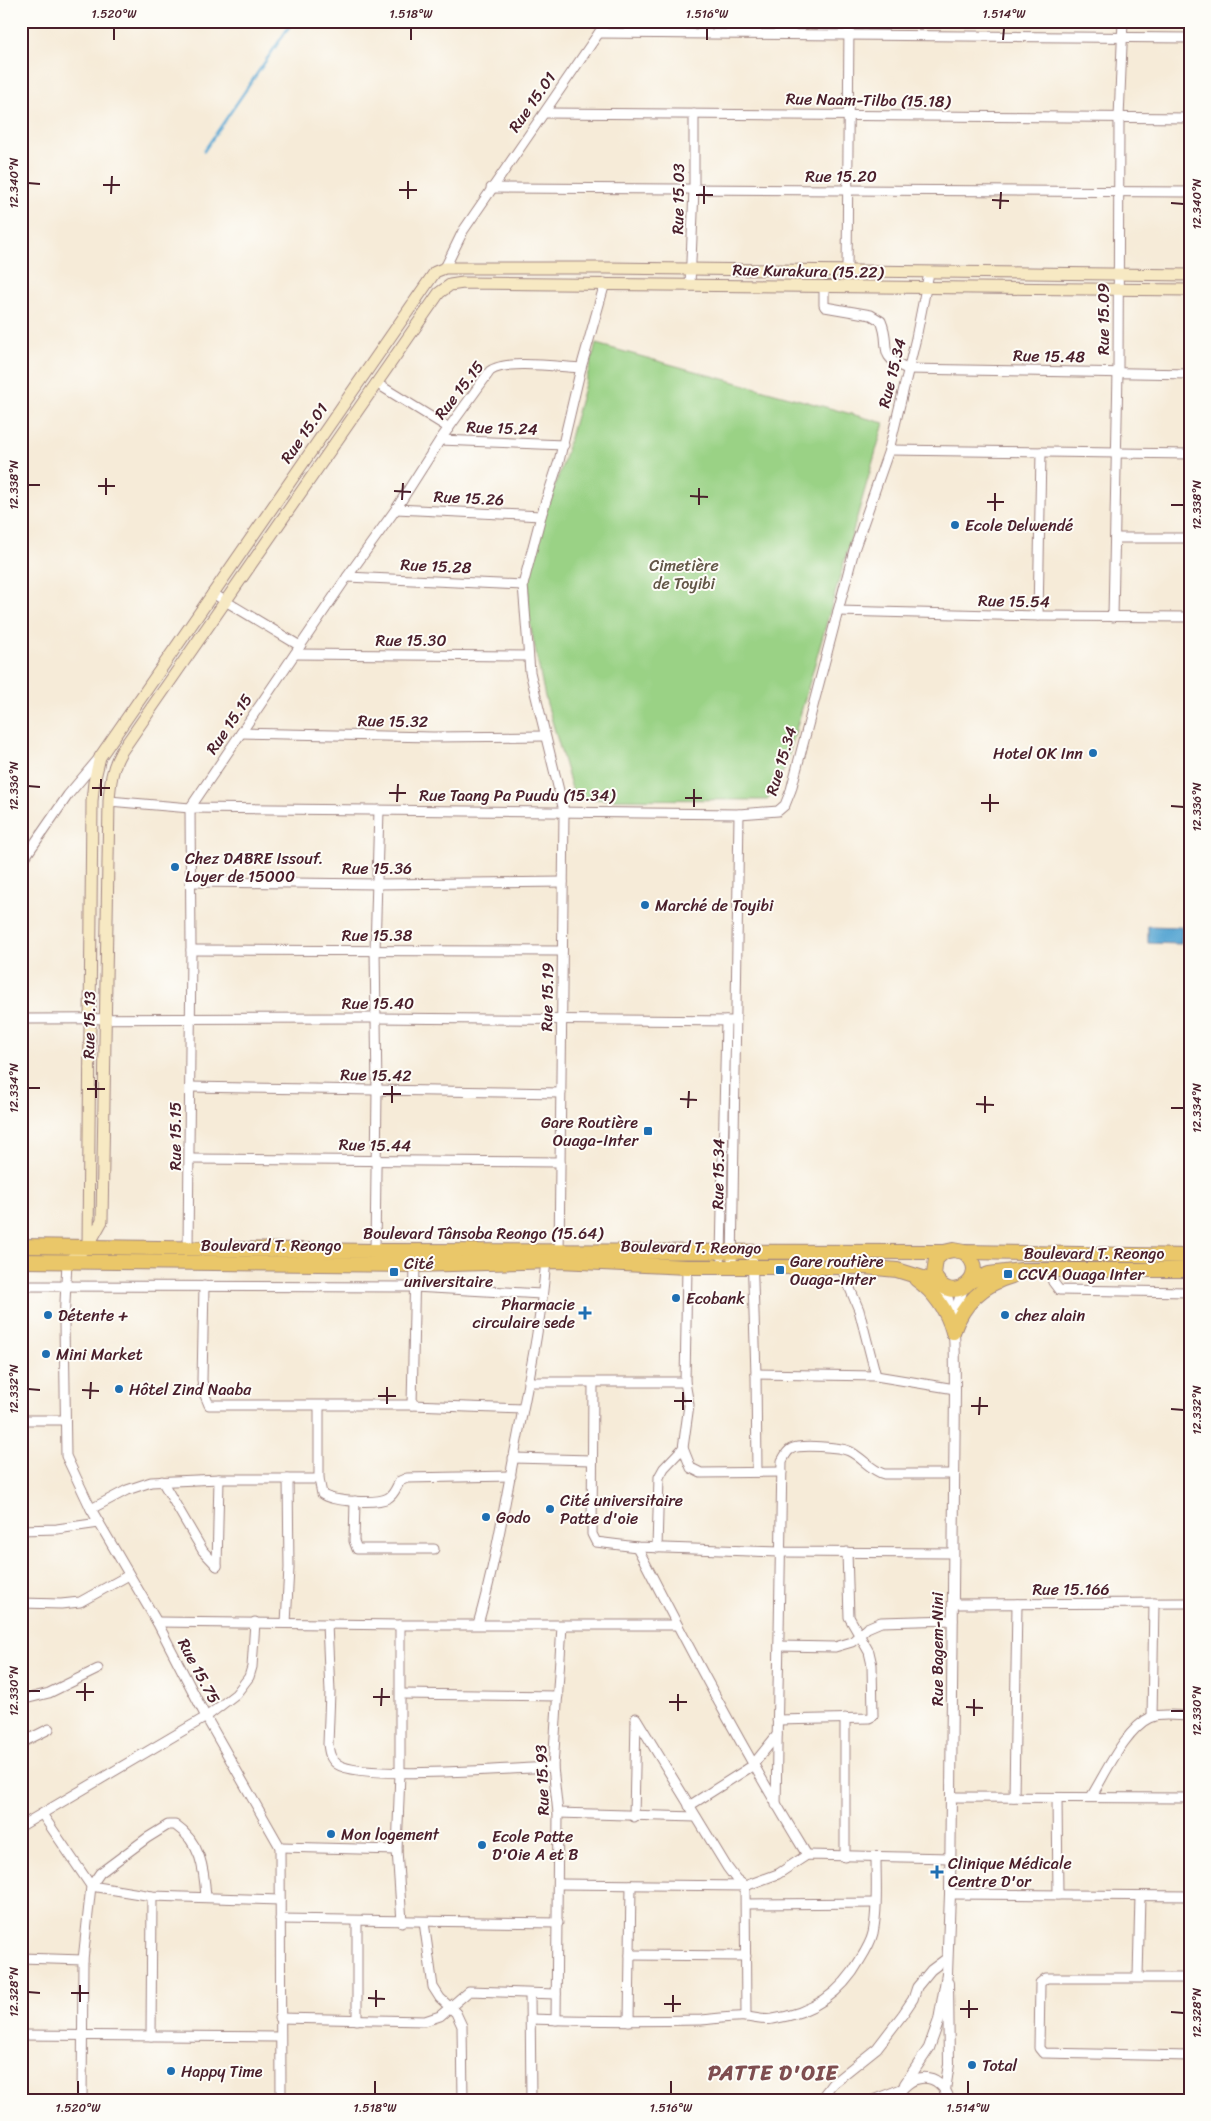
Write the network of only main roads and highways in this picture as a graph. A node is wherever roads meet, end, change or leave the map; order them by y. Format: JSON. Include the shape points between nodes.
{"nodes":[{"id":1,"x":445,"y":268,"type":"joint"},
{"id":2,"x":1190,"y":275,"type":"edge"},
{"id":3,"x":1190,"y":290,"type":"edge"},
{"id":4,"x":433,"y":302,"type":"joint"},
{"id":5,"x":92,"y":801,"type":"joint"},
{"id":6,"x":109,"y":801,"type":"joint"},
{"id":7,"x":21,"y":1246,"type":"edge"},
{"id":8,"x":88,"y":1246,"type":"junction"},
{"id":9,"x":944,"y":1252,"type":"junction"},
{"id":10,"x":964,"y":1252,"type":"junction"},
{"id":11,"x":1190,"y":1256,"type":"edge"},
{"id":12,"x":552,"y":1257,"type":"junction"},
{"id":13,"x":726,"y":1259,"type":"junction"},
{"id":14,"x":752,"y":1259,"type":"junction"},
{"id":15,"x":21,"y":1261,"type":"edge"},
{"id":16,"x":67,"y":1262,"type":"junction"},
{"id":17,"x":1042,"y":1270,"type":"junction"},
{"id":18,"x":1190,"y":1270,"type":"edge"},
{"id":19,"x":908,"y":1272,"type":"junction"},
{"id":20,"x":967,"y":1284,"type":"junction"},
{"id":21,"x":941,"y":1285,"type":"junction"}],
"edges":[{"from":1,"to":2,"type":"main road","name":"Rue Kurakura (15.22)"},
{"from":1,"to":5,"type":"main road","name":"Rue 15.01","via":[[428,280],[100,757]]},
{"from":3,"to":4,"type":"main road","name":"Rue Kurakura (15.22)","via":[[463,283],[446,287]]},
{"from":4,"to":6,"type":"main road","name":"Rue 15.01","via":[[121,752],[111,778]]},
{"from":5,"to":8,"type":"main road","name":"Rue 15.13"},
{"from":6,"to":8,"type":"main road","name":"Rue 15.13","via":[[102,1221]]},
{"from":7,"to":8,"type":"highway","name":"Boulevard Tânsoba Reongo (15.64)"},
{"from":8,"to":12,"type":"highway","name":"Boulevard Tânsoba Reongo (15.64)"},
{"from":8,"to":16,"type":"main road","name":"Rue 15.13"},
{"from":9,"to":10,"type":"highway","name":"Boulevard Tânsoba Reongo (15.64)"},
{"from":9,"to":14,"type":"highway","name":"Boulevard Tânsoba Reongo (15.64)"},
{"from":9,"to":21,"type":"highway","via":[[934,1264],[934,1274]]},
{"from":10,"to":11,"type":"highway","name":"Boulevard Tânsoba Reongo (15.64)"},
{"from":10,"to":20,"type":"highway","via":[[974,1265],[973,1276]]},
{"from":12,"to":13,"type":"highway","name":"Boulevard Tânsoba Reongo (15.64)"},
{"from":12,"to":13,"type":"highway","name":"Boulevard T. Reongo","via":[[687,1267]]},
{"from":12,"to":16,"type":"highway","name":"Boulevard T. Reongo","via":[[415,1265]]},
{"from":13,"to":14,"type":"highway","name":"Boulevard Tânsoba Reongo (15.64)"},
{"from":14,"to":19,"type":"highway","name":"Boulevard T. Reongo"},
{"from":15,"to":16,"type":"highway","name":"Boulevard T. Reongo"},
{"from":17,"to":18,"type":"highway","name":"Boulevard T. Reongo"},
{"from":17,"to":19,"type":"highway","via":[[1008,1277],[982,1290],[953,1327],[938,1299]]},
{"from":17,"to":20,"type":"highway","name":"Boulevard T. Reongo","via":[[998,1272]]},
{"from":19,"to":21,"type":"highway","name":"Boulevard T. Reongo"},
{"from":20,"to":21,"type":"highway","via":[[952,1290]]}]}
